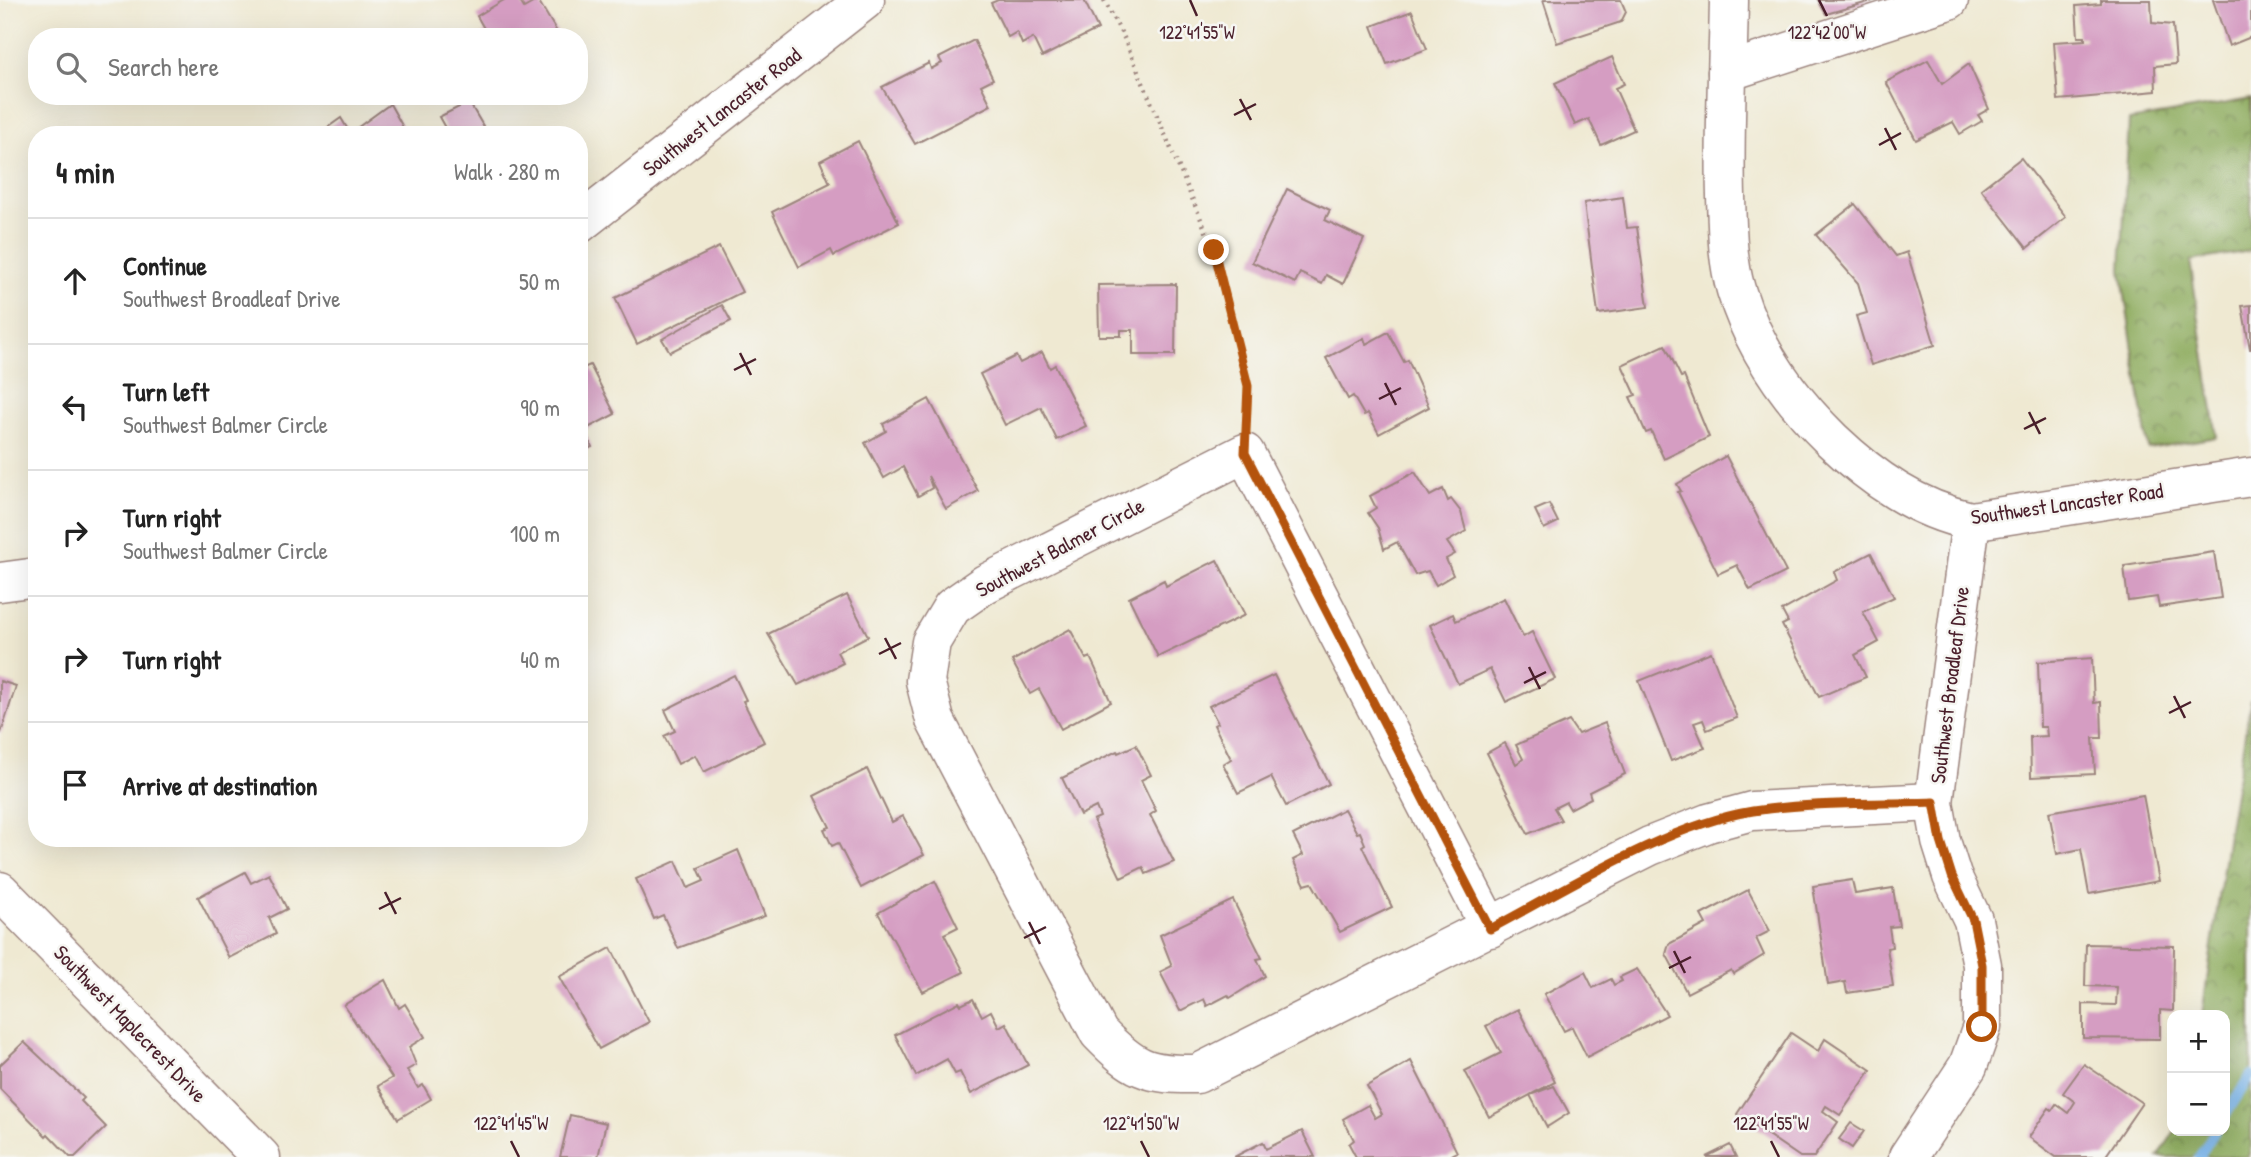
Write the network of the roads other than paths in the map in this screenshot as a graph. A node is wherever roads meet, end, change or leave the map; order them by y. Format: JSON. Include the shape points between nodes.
{"nodes":[{"id":1,"x":865,"y":0,"type":"edge"},
{"id":2,"x":1729,"y":0,"type":"edge"},
{"id":3,"x":1949,"y":0,"type":"edge"},
{"id":4,"x":1727,"y":72,"type":"junction"},
{"id":5,"x":588,"y":218,"type":"edge"},
{"id":6,"x":2251,"y":477,"type":"edge"},
{"id":7,"x":1971,"y":522,"type":"junction"},
{"id":8,"x":28,"y":578,"type":"edge"},
{"id":9,"x":0,"y":582,"type":"edge"},
{"id":10,"x":1934,"y":802,"type":"junction"},
{"id":11,"x":0,"y":891,"type":"edge"},
{"id":12,"x":1490,"y":929,"type":"junction"},
{"id":13,"x":261,"y":1157,"type":"edge"},
{"id":14,"x":1908,"y":1157,"type":"edge"}],
"edges":[{"from":1,"to":5,"type":"street","name":"Southwest Lancaster Road"},
{"from":2,"to":4,"type":"street","name":"Southwest Lancaster Road"},
{"from":3,"to":4,"type":"street"},
{"from":4,"to":7,"type":"street","name":"Southwest Lancaster Road","via":[[1724,156],[1730,262],[1754,338],[1803,409],[1856,463],[1925,508]]},
{"from":6,"to":7,"type":"street","name":"Southwest Lancaster Road"},
{"from":7,"to":10,"type":"street","name":"Southwest Broadleaf Drive"},
{"from":8,"to":9,"type":"street"},
{"from":10,"to":12,"type":"street","name":"Southwest Balmer Circle","via":[[1752,811],[1708,823],[1650,846]]},
{"from":10,"to":14,"type":"street","name":"Southwest Broadleaf Drive","via":[[1952,876],[1973,920],[1982,965],[1982,1027],[1968,1066]]},
{"from":11,"to":13,"type":"street","name":"Southwest Maplecrest Drive"},
{"from":12,"to":12,"type":"street","name":"Southwest Balmer Circle","via":[[1197,1074],[1160,1075],[1125,1060],[1099,1033],[934,720],[925,681],[931,642],[952,607],[985,584],[1245,453]]}]}
